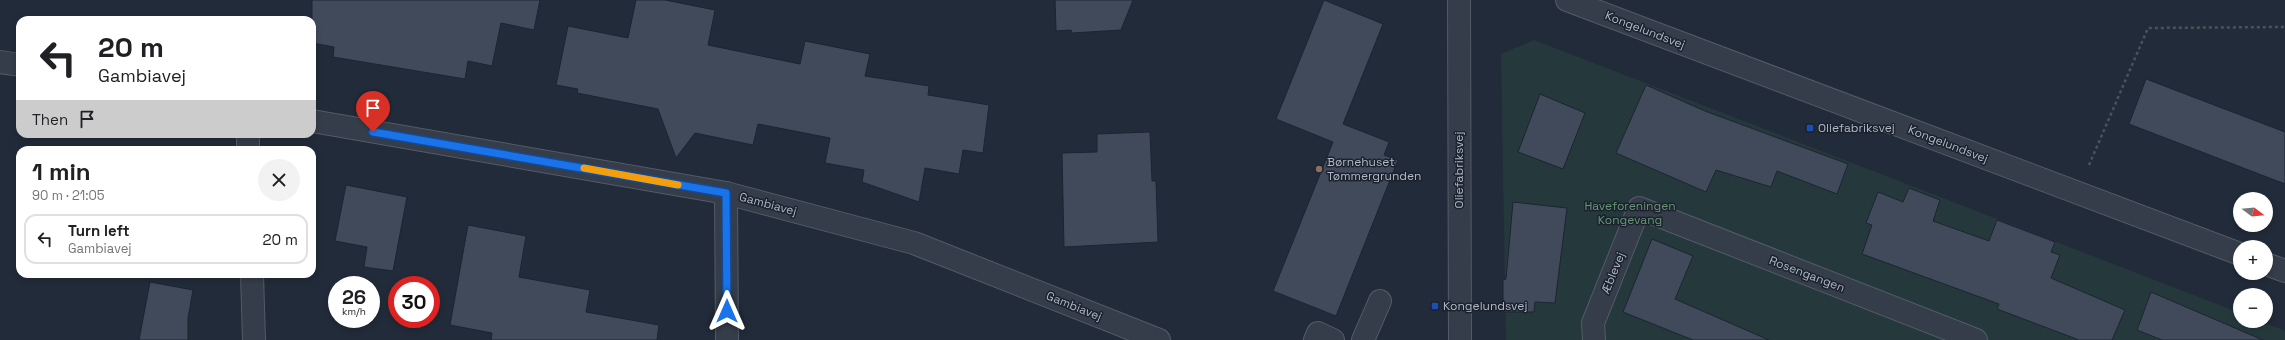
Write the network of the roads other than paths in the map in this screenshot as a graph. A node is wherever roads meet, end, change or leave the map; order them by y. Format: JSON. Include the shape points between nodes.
{"nodes":[{"id":1,"x":1458,"y":0,"type":"edge"},
{"id":2,"x":1567,"y":0,"type":"edge"},
{"id":3,"x":0,"y":62,"type":"edge"},
{"id":4,"x":16,"y":64,"type":"edge"},
{"id":5,"x":316,"y":122,"type":"edge"},
{"id":6,"x":726,"y":193,"type":"junction"},
{"id":7,"x":1639,"y":208,"type":"joint"},
{"id":8,"x":2233,"y":251,"type":"edge"},
{"id":9,"x":2273,"y":267,"type":"edge"},
{"id":10,"x":2285,"y":271,"type":"edge"},
{"id":11,"x":252,"y":278,"type":"edge"},
{"id":12,"x":1380,"y":301,"type":"dead end"},
{"id":13,"x":254,"y":340,"type":"edge"},
{"id":14,"x":727,"y":340,"type":"edge"},
{"id":15,"x":1159,"y":340,"type":"edge"},
{"id":16,"x":1315,"y":340,"type":"edge"},
{"id":17,"x":1333,"y":340,"type":"edge"},
{"id":18,"x":1363,"y":340,"type":"edge"},
{"id":19,"x":1460,"y":340,"type":"edge"},
{"id":20,"x":1594,"y":340,"type":"edge"},
{"id":21,"x":1976,"y":340,"type":"edge"}],
"edges":[{"from":1,"to":19,"type":"street","name":"Oliefabriksvej"},
{"from":2,"to":8,"type":"street","name":"Kongelundsvej"},
{"from":3,"to":4,"type":"street"},
{"from":5,"to":6,"type":"street","name":"Gambiavej"},
{"from":6,"to":14,"type":"street"},
{"from":6,"to":15,"type":"street","name":"Gambiavej","via":[[914,243]]},
{"from":7,"to":20,"type":"street","name":"Æblevej","via":[[1593,323]]},
{"from":7,"to":21,"type":"street","name":"Rosengangen"},
{"from":9,"to":10,"type":"street"},
{"from":11,"to":13,"type":"street"},
{"from":12,"to":18,"type":"street"},
{"from":16,"to":17,"type":"street","via":[[1318,333]]}]}
